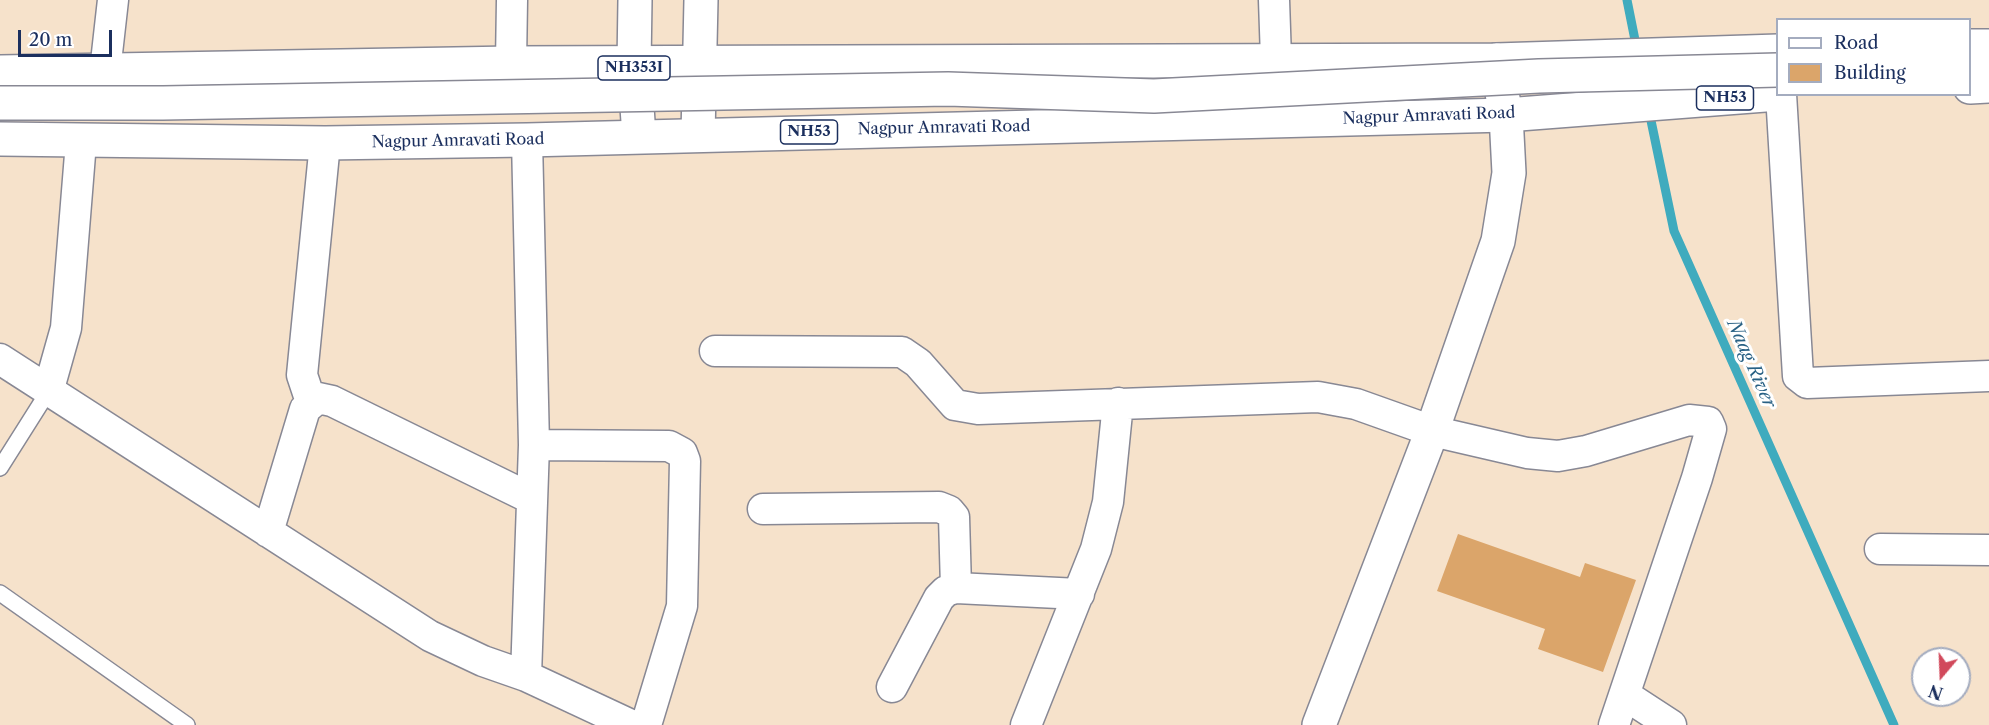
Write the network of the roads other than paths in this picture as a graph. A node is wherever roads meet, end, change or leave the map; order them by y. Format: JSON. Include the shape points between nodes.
{"nodes":[{"id":1,"x":113,"y":0,"type":"edge"},
{"id":2,"x":512,"y":0,"type":"edge"},
{"id":3,"x":635,"y":0,"type":"edge"},
{"id":4,"x":702,"y":0,"type":"edge"},
{"id":5,"x":1274,"y":0,"type":"edge"},
{"id":6,"x":1971,"y":46,"type":"edge"},
{"id":7,"x":1989,"y":46,"type":"edge"},
{"id":8,"x":1776,"y":51,"type":"edge"},
{"id":9,"x":1276,"y":59,"type":"junction"},
{"id":10,"x":1496,"y":60,"type":"junction"},
{"id":11,"x":511,"y":63,"type":"junction"},
{"id":12,"x":701,"y":63,"type":"junction"},
{"id":13,"x":634,"y":64,"type":"junction"},
{"id":14,"x":1989,"y":64,"type":"edge"},
{"id":15,"x":1971,"y":65,"type":"edge"},
{"id":16,"x":1776,"y":70,"type":"edge"},
{"id":17,"x":105,"y":71,"type":"junction"},
{"id":18,"x":0,"y":72,"type":"edge"},
{"id":19,"x":1989,"y":86,"type":"edge"},
{"id":20,"x":1971,"y":87,"type":"edge"},
{"id":21,"x":1776,"y":94,"type":"edge"},
{"id":22,"x":1780,"y":96,"type":"edge"},
{"id":23,"x":0,"y":103,"type":"edge"},
{"id":24,"x":1506,"y":115,"type":"junction"},
{"id":25,"x":698,"y":135,"type":"junction"},
{"id":26,"x":639,"y":136,"type":"junction"},
{"id":27,"x":0,"y":139,"type":"edge"},
{"id":28,"x":527,"y":140,"type":"junction"},
{"id":29,"x":81,"y":142,"type":"junction"},
{"id":30,"x":325,"y":143,"type":"junction"},
{"id":31,"x":715,"y":351,"type":"dead end"},
{"id":32,"x":0,"y":359,"type":"edge"},
{"id":33,"x":1989,"y":376,"type":"edge"},
{"id":34,"x":48,"y":392,"type":"junction"},
{"id":35,"x":311,"y":402,"type":"junction"},
{"id":36,"x":1118,"y":403,"type":"junction"},
{"id":37,"x":1432,"y":431,"type":"junction"},
{"id":38,"x":534,"y":445,"type":"junction"},
{"id":39,"x":0,"y":468,"type":"edge"},
{"id":40,"x":532,"y":499,"type":"junction"},
{"id":41,"x":763,"y":509,"type":"dead end"},
{"id":42,"x":268,"y":532,"type":"junction"},
{"id":43,"x":1880,"y":549,"type":"dead end"},
{"id":44,"x":1989,"y":550,"type":"edge"},
{"id":45,"x":956,"y":588,"type":"junction"},
{"id":46,"x":0,"y":593,"type":"edge"},
{"id":47,"x":1079,"y":594,"type":"junction"},
{"id":48,"x":526,"y":676,"type":"junction"},
{"id":49,"x":892,"y":687,"type":"dead end"},
{"id":50,"x":1625,"y":695,"type":"junction"},
{"id":51,"x":187,"y":725,"type":"edge"},
{"id":52,"x":631,"y":725,"type":"edge"},
{"id":53,"x":646,"y":725,"type":"edge"},
{"id":54,"x":1026,"y":725,"type":"edge"},
{"id":55,"x":1319,"y":725,"type":"edge"},
{"id":56,"x":1614,"y":725,"type":"edge"},
{"id":57,"x":1671,"y":725,"type":"edge"}],
"edges":[{"from":1,"to":17,"type":"street"},
{"from":2,"to":11,"type":"street"},
{"from":3,"to":13,"type":"main road","number":"NH353I"},
{"from":4,"to":12,"type":"main road"},
{"from":5,"to":9,"type":"street"},
{"from":6,"to":7,"type":"main road"},
{"from":8,"to":10,"type":"main road"},
{"from":9,"to":10,"type":"main road"},
{"from":9,"to":12,"type":"main road"},
{"from":10,"to":24,"type":"main road"},
{"from":11,"to":13,"type":"main road"},
{"from":11,"to":17,"type":"main road"},
{"from":12,"to":13,"type":"main road"},
{"from":12,"to":25,"type":"main road"},
{"from":13,"to":26,"type":"main road","number":"NH353I"},
{"from":14,"to":15,"type":"main road"},
{"from":16,"to":23,"type":"main road","bridge":true,"via":[[1539,76],[1154,96],[948,89],[163,104]]},
{"from":17,"to":18,"type":"main road"},
{"from":19,"to":20,"type":"main road"},
{"from":21,"to":24,"type":"main road","name":"Nagpur Amravati Road","number":"NH53"},
{"from":22,"to":33,"type":"street","via":[[1798,376],[1807,383]]},
{"from":24,"to":25,"type":"main road","name":"Nagpur Amravati Road","number":"NH53"},
{"from":24,"to":37,"type":"main road","via":[[1509,173],[1498,241]]},
{"from":25,"to":26,"type":"main road","name":"Nagpur Amravati Road","number":"NH53"},
{"from":26,"to":28,"type":"main road","name":"Nagpur Amravati Road","number":"NH53"},
{"from":27,"to":29,"type":"main road","name":"Nagpur Amravati Road","number":"NH53"},
{"from":28,"to":30,"type":"main road","name":"Nagpur Amravati Road","number":"NH53"},
{"from":28,"to":38,"type":"street"},
{"from":29,"to":30,"type":"main road","name":"Nagpur Amravati Road","number":"NH53"},
{"from":29,"to":34,"type":"street","via":[[66,328]]},
{"from":30,"to":35,"type":"street","via":[[303,354],[302,375]]},
{"from":31,"to":36,"type":"street","via":[[902,352],[918,363],[955,405],[978,408]]},
{"from":32,"to":34,"type":"street"},
{"from":34,"to":39,"type":"lane"},
{"from":34,"to":42,"type":"street"},
{"from":35,"to":40,"type":"street","via":[[318,398],[332,401]]},
{"from":35,"to":42,"type":"street","via":[[305,409]]},
{"from":36,"to":37,"type":"street","via":[[1318,397],[1356,405]]},
{"from":36,"to":47,"type":"street","via":[[1108,502]]},
{"from":37,"to":50,"type":"street","via":[[1527,453],[1558,456],[1586,452],[1689,420],[1708,422],[1711,429],[1697,478]]},
{"from":37,"to":55,"type":"main road"},
{"from":38,"to":40,"type":"street"},
{"from":38,"to":53,"type":"street","via":[[669,446],[682,453],[682,606]]},
{"from":40,"to":48,"type":"street"},
{"from":41,"to":45,"type":"street","via":[[939,507],[949,511],[954,517]]},
{"from":42,"to":48,"type":"street","via":[[430,636]]},
{"from":43,"to":44,"type":"street"},
{"from":45,"to":47,"type":"street"},
{"from":45,"to":49,"type":"street","via":[[939,598]]},
{"from":46,"to":51,"type":"lane"},
{"from":47,"to":54,"type":"street"},
{"from":48,"to":52,"type":"street"},
{"from":50,"to":56,"type":"street"},
{"from":50,"to":57,"type":"street"}]}
